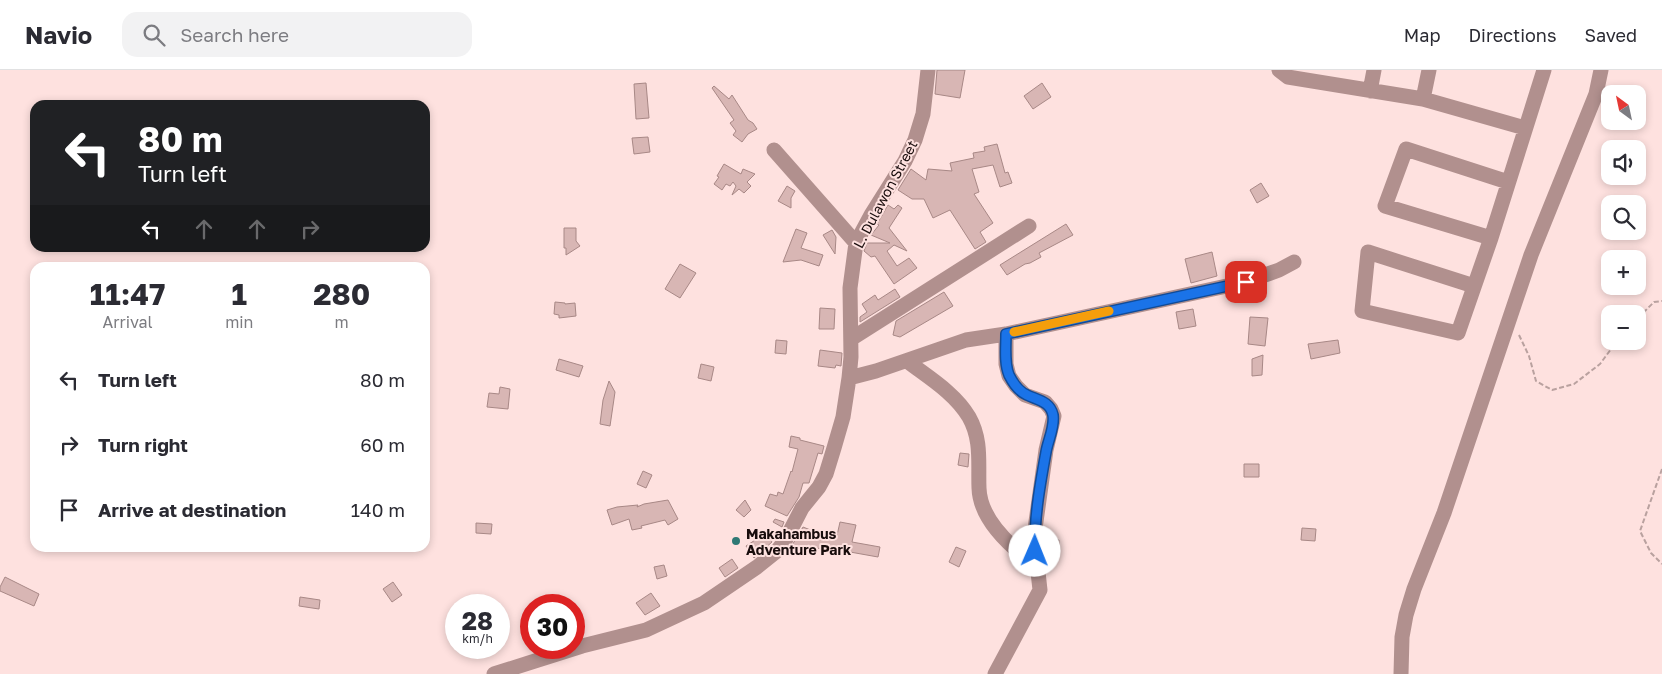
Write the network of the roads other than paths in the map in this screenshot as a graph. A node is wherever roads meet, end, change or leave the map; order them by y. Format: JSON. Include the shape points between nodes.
{"nodes":[{"id":1,"x":928,"y":70,"type":"edge"},
{"id":2,"x":1279,"y":70,"type":"edge"},
{"id":3,"x":1374,"y":70,"type":"edge"},
{"id":4,"x":1429,"y":70,"type":"edge"},
{"id":5,"x":1544,"y":70,"type":"edge"},
{"id":6,"x":1600,"y":70,"type":"edge"},
{"id":7,"x":1370,"y":90,"type":"junction"},
{"id":8,"x":1423,"y":99,"type":"junction"},
{"id":9,"x":1525,"y":128,"type":"junction"},
{"id":10,"x":774,"y":150,"type":"dead end"},
{"id":11,"x":1508,"y":182,"type":"junction"},
{"id":12,"x":1029,"y":226,"type":"dead end"},
{"id":13,"x":1491,"y":238,"type":"junction"},
{"id":14,"x":856,"y":243,"type":"junction"},
{"id":15,"x":1294,"y":262,"type":"dead end"},
{"id":16,"x":1474,"y":286,"type":"junction"},
{"id":17,"x":1006,"y":334,"type":"junction"},
{"id":18,"x":851,"y":339,"type":"junction"},
{"id":19,"x":907,"y":361,"type":"junction"},
{"id":20,"x":849,"y":378,"type":"junction"},
{"id":21,"x":1037,"y":566,"type":"junction"},
{"id":22,"x":494,"y":674,"type":"edge"},
{"id":23,"x":995,"y":674,"type":"edge"},
{"id":24,"x":1401,"y":674,"type":"edge"}],
"edges":[{"from":1,"to":14,"type":"street","name":"L. Dulawon Street","via":[[915,140]]},
{"from":2,"to":7,"type":"street","via":[[1288,77]]},
{"from":3,"to":7,"type":"street"},
{"from":4,"to":8,"type":"street"},
{"from":5,"to":9,"type":"street"},
{"from":6,"to":24,"type":"street","via":[[1596,94],[1531,255],[1450,496],[1414,589],[1402,637]]},
{"from":7,"to":8,"type":"street"},
{"from":8,"to":9,"type":"street"},
{"from":9,"to":11,"type":"street"},
{"from":10,"to":14,"type":"street"},
{"from":11,"to":13,"type":"street"},
{"from":11,"to":13,"type":"street","via":[[1406,149],[1385,206]]},
{"from":12,"to":18,"type":"street"},
{"from":13,"to":16,"type":"street"},
{"from":14,"to":18,"type":"street","name":"L. Dulawon Street","via":[[850,288]]},
{"from":15,"to":17,"type":"street","via":[[1246,282]]},
{"from":16,"to":16,"type":"street","via":[[1458,333],[1362,311],[1368,252]]},
{"from":17,"to":19,"type":"street","via":[[966,340]]},
{"from":17,"to":21,"type":"street","via":[[1009,376],[1026,395],[1045,402],[1054,416],[1036,519]]},
{"from":18,"to":20,"type":"street","name":"L. Dulawon Street"},
{"from":19,"to":20,"type":"street"},
{"from":19,"to":21,"type":"street","via":[[954,398],[968,416],[976,432],[979,491],[988,517],[1021,555]]},
{"from":20,"to":22,"type":"street","name":"L. Dulawon Street","via":[[826,474],[778,551],[704,603],[646,630]]},
{"from":21,"to":23,"type":"street","via":[[1038,597]]}]}
